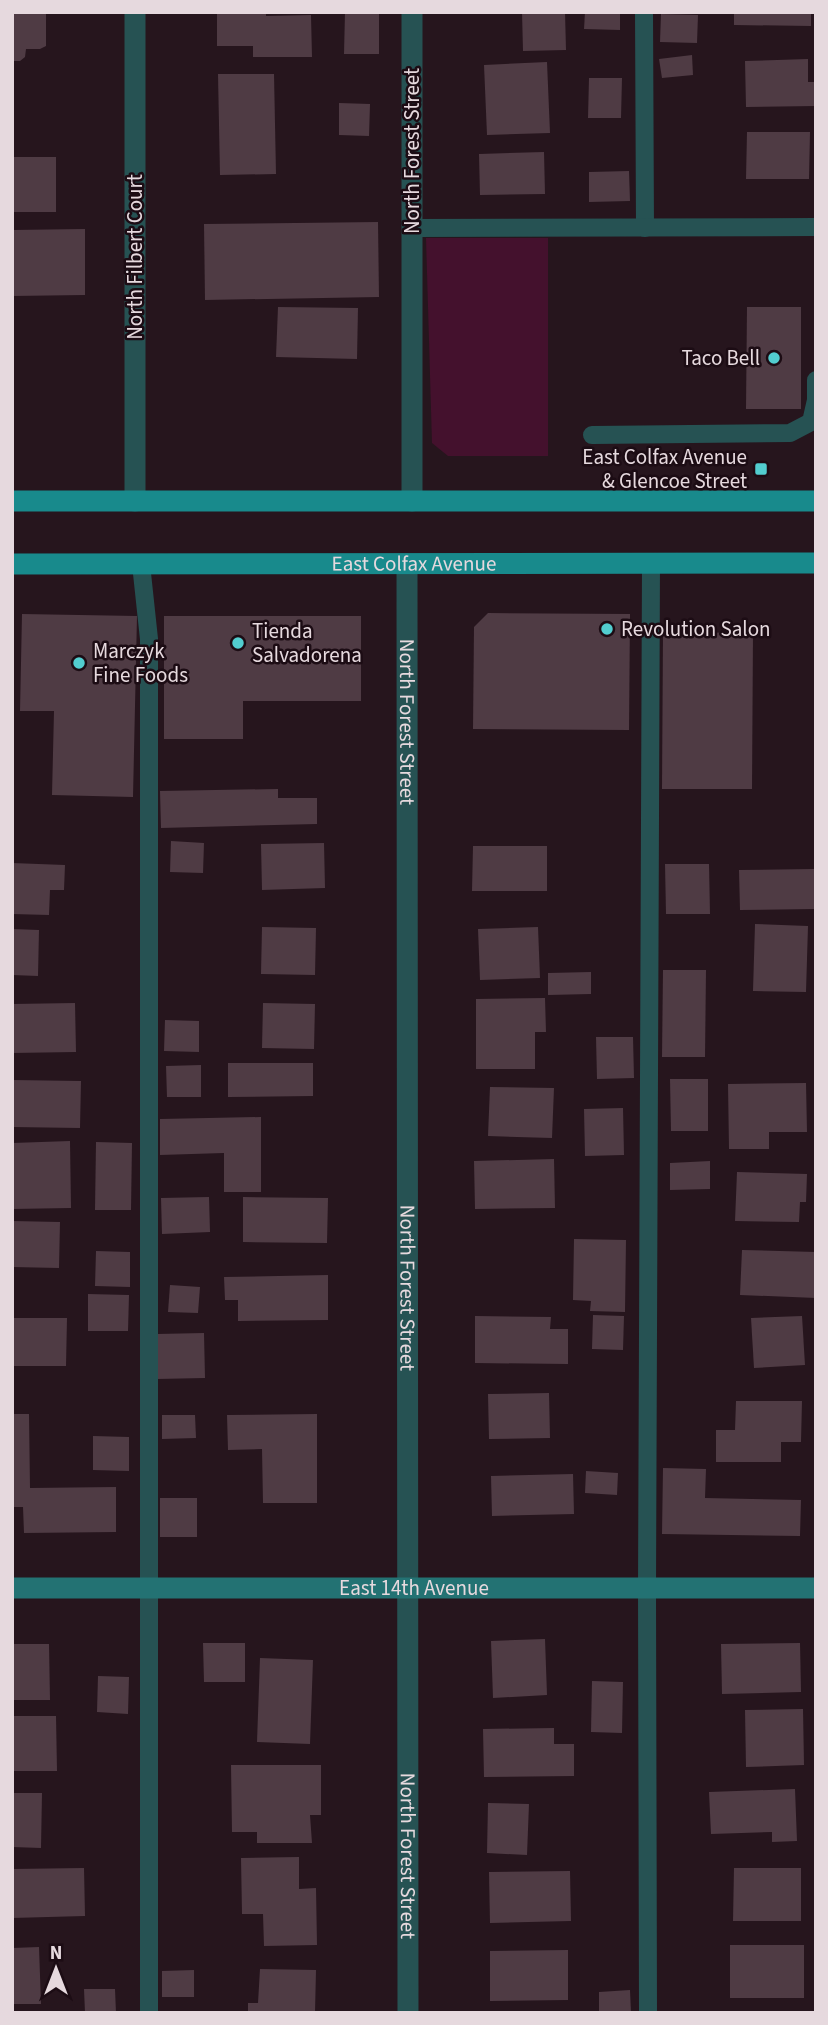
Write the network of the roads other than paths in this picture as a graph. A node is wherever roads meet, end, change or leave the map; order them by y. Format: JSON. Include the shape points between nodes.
{"nodes":[{"id":1,"x":135,"y":12,"type":"edge"},
{"id":2,"x":412,"y":12,"type":"edge"},
{"id":3,"x":644,"y":12,"type":"edge"},
{"id":4,"x":412,"y":228,"type":"junction"},
{"id":5,"x":645,"y":228,"type":"junction"},
{"id":6,"x":816,"y":228,"type":"edge"},
{"id":7,"x":816,"y":380,"type":"edge"},
{"id":8,"x":592,"y":435,"type":"dead end"},
{"id":9,"x":12,"y":501,"type":"edge"},
{"id":10,"x":135,"y":501,"type":"junction"},
{"id":11,"x":412,"y":501,"type":"junction"},
{"id":12,"x":816,"y":501,"type":"edge"},
{"id":13,"x":651,"y":562,"type":"junction"},
{"id":14,"x":816,"y":563,"type":"edge"},
{"id":15,"x":12,"y":564,"type":"edge"},
{"id":16,"x":141,"y":564,"type":"junction"},
{"id":17,"x":407,"y":564,"type":"junction"},
{"id":18,"x":12,"y":1588,"type":"edge"},
{"id":19,"x":149,"y":1588,"type":"junction"},
{"id":20,"x":816,"y":1588,"type":"edge"},
{"id":21,"x":647,"y":1589,"type":"junction"},
{"id":22,"x":407,"y":1590,"type":"junction"},
{"id":23,"x":149,"y":2013,"type":"edge"},
{"id":24,"x":408,"y":2013,"type":"edge"},
{"id":25,"x":648,"y":2013,"type":"edge"}],
"edges":[{"from":1,"to":10,"type":"street","name":"North Filbert Court"},
{"from":2,"to":4,"type":"street","name":"North Forest Street"},
{"from":3,"to":5,"type":"lane"},
{"from":4,"to":5,"type":"lane"},
{"from":4,"to":11,"type":"street","name":"North Forest Street"},
{"from":5,"to":6,"type":"lane"},
{"from":7,"to":8,"type":"lane","via":[[811,422],[790,433]]},
{"from":9,"to":10,"type":"main road"},
{"from":10,"to":11,"type":"main road"},
{"from":11,"to":12,"type":"main road"},
{"from":13,"to":14,"type":"main road","name":"East Colfax Avenue"},
{"from":13,"to":17,"type":"main road","name":"East Colfax Avenue"},
{"from":13,"to":21,"type":"lane"},
{"from":15,"to":16,"type":"main road","name":"East Colfax Avenue"},
{"from":16,"to":17,"type":"main road","name":"East Colfax Avenue"},
{"from":16,"to":19,"type":"lane","via":[[149,639]]},
{"from":17,"to":22,"type":"street","name":"North Forest Street"},
{"from":18,"to":19,"type":"main road","name":"East 14th Avenue"},
{"from":19,"to":22,"type":"main road","name":"East 14th Avenue"},
{"from":19,"to":23,"type":"lane"},
{"from":20,"to":21,"type":"main road","name":"East 14th Avenue"},
{"from":21,"to":22,"type":"main road","name":"East 14th Avenue"},
{"from":21,"to":25,"type":"lane"},
{"from":22,"to":24,"type":"street","name":"North Forest Street"}]}
